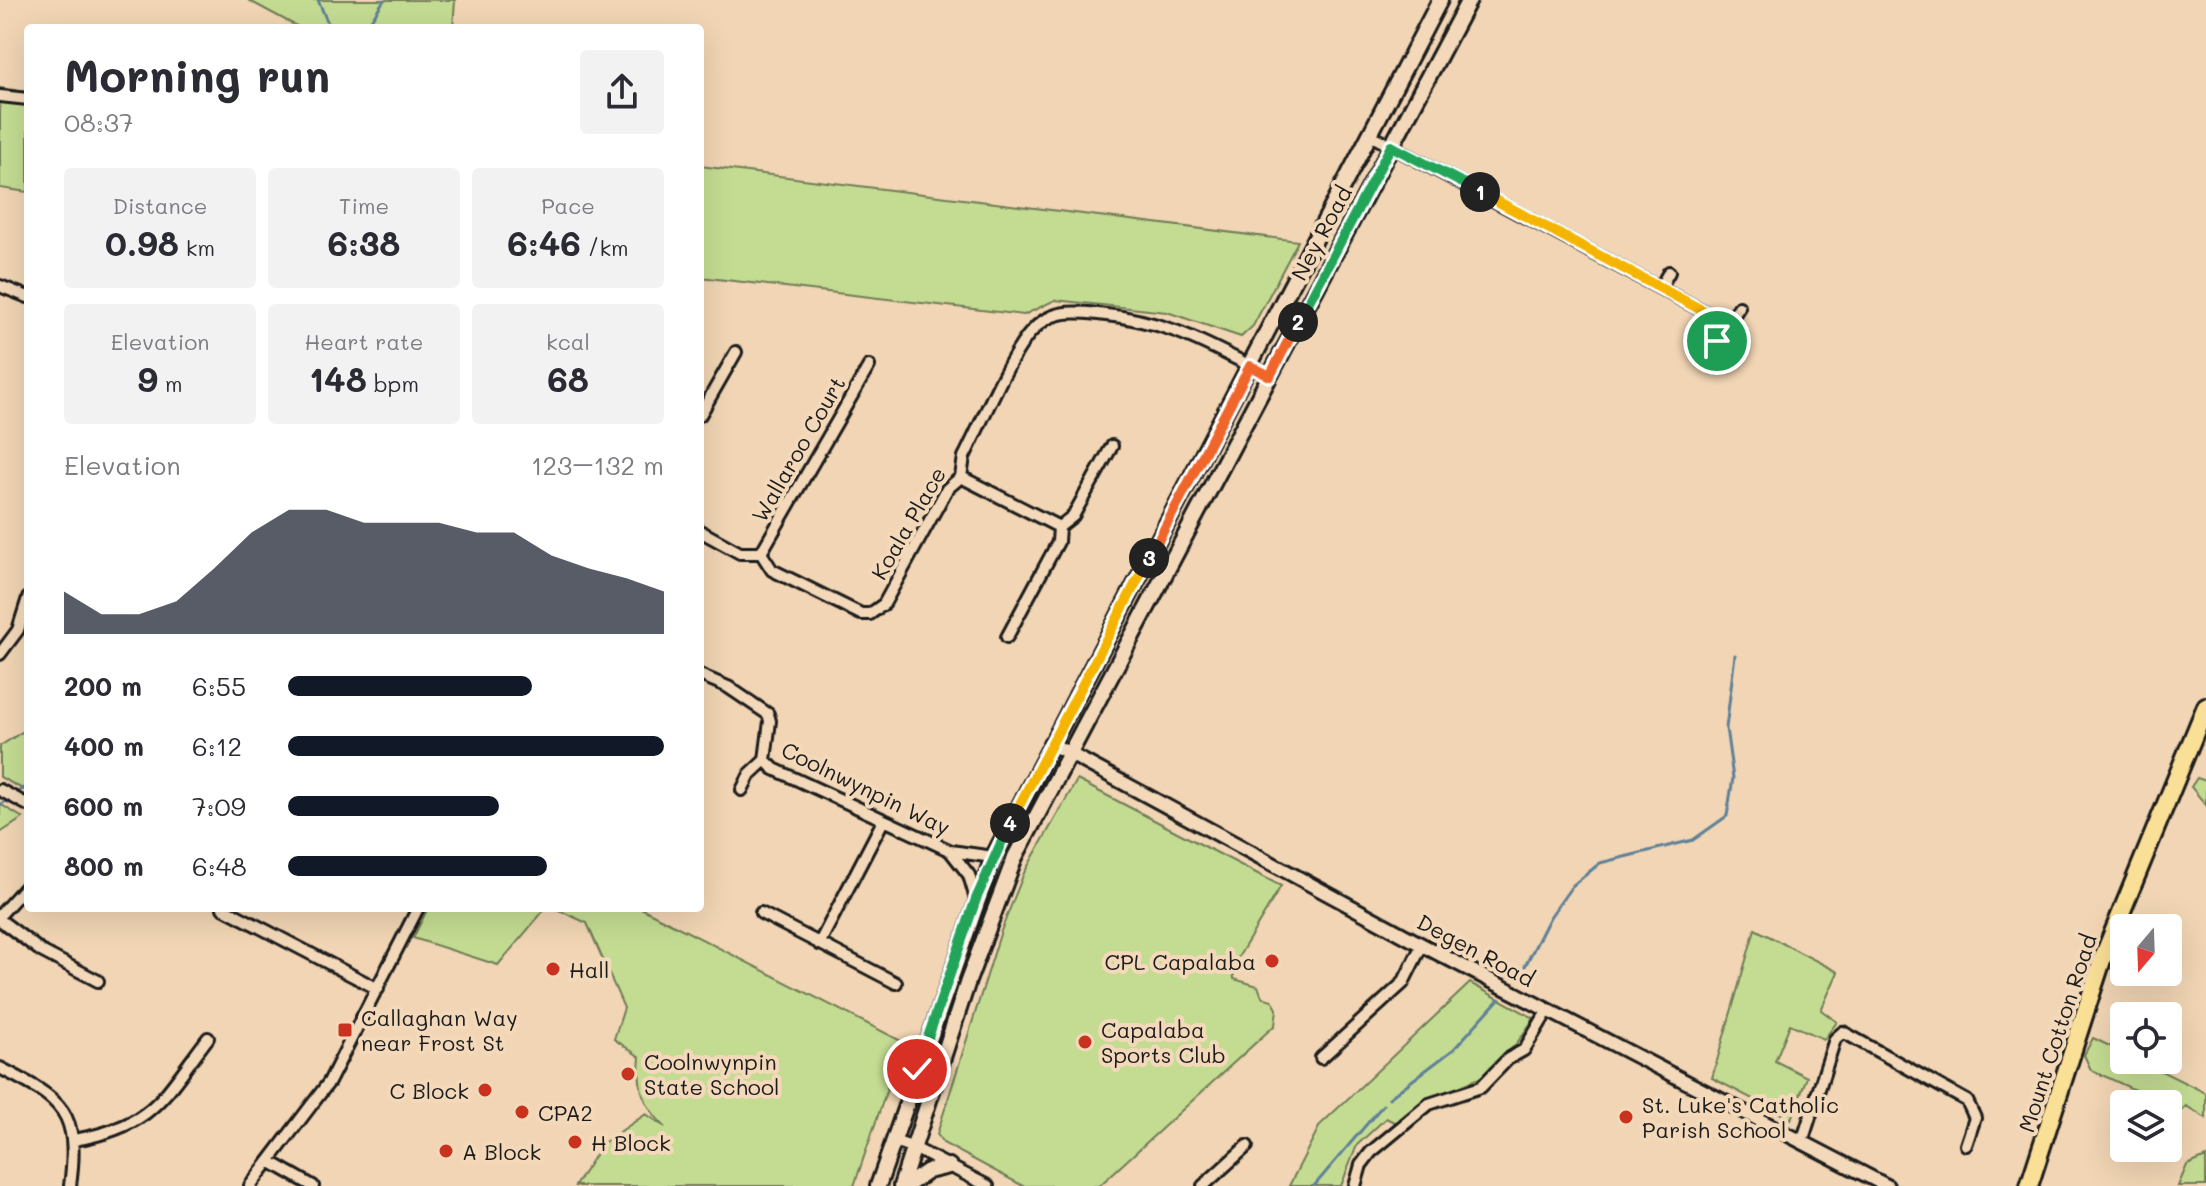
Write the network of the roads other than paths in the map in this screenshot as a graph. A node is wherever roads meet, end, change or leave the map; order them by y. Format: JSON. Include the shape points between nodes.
{"nodes":[{"id":1,"x":1440,"y":0,"type":"edge"},
{"id":2,"x":1469,"y":0,"type":"edge"},
{"id":3,"x":0,"y":96,"type":"edge"},
{"id":4,"x":24,"y":99,"type":"edge"},
{"id":5,"x":1370,"y":135,"type":"junction"},
{"id":6,"x":1391,"y":146,"type":"junction"},
{"id":7,"x":1669,"y":272,"type":"dead end"},
{"id":8,"x":0,"y":286,"type":"edge"},
{"id":9,"x":1660,"y":288,"type":"junction"},
{"id":10,"x":24,"y":295,"type":"edge"},
{"id":11,"x":1739,"y":307,"type":"dead end"},
{"id":12,"x":1726,"y":323,"type":"junction"},
{"id":13,"x":1717,"y":341,"type":"dead end"},
{"id":14,"x":736,"y":352,"type":"dead end"},
{"id":15,"x":869,"y":366,"type":"dead end"},
{"id":16,"x":1250,"y":366,"type":"junction"},
{"id":17,"x":1270,"y":376,"type":"junction"},
{"id":18,"x":704,"y":408,"type":"edge"},
{"id":19,"x":1112,"y":446,"type":"dead end"},
{"id":20,"x":961,"y":477,"type":"junction"},
{"id":21,"x":1059,"y":527,"type":"junction"},
{"id":22,"x":704,"y":533,"type":"edge"},
{"id":23,"x":761,"y":553,"type":"junction"},
{"id":24,"x":24,"y":611,"type":"edge"},
{"id":25,"x":1007,"y":637,"type":"dead end"},
{"id":26,"x":0,"y":654,"type":"edge"},
{"id":27,"x":704,"y":677,"type":"edge"},
{"id":28,"x":2206,"y":706,"type":"edge"},
{"id":29,"x":1050,"y":743,"type":"junction"},
{"id":30,"x":1070,"y":754,"type":"junction"},
{"id":31,"x":765,"y":760,"type":"junction"},
{"id":32,"x":0,"y":790,"type":"edge"},
{"id":33,"x":742,"y":790,"type":"dead end"},
{"id":34,"x":24,"y":803,"type":"edge"},
{"id":35,"x":883,"y":821,"type":"junction"},
{"id":36,"x":951,"y":851,"type":"junction"},
{"id":37,"x":993,"y":857,"type":"junction"},
{"id":38,"x":24,"y":889,"type":"edge"},
{"id":39,"x":976,"y":899,"type":"junction"},
{"id":40,"x":231,"y":912,"type":"edge"},
{"id":41,"x":416,"y":912,"type":"edge"},
{"id":42,"x":761,"y":913,"type":"dead end"},
{"id":43,"x":0,"y":917,"type":"edge"},
{"id":44,"x":819,"y":944,"type":"junction"},
{"id":45,"x":1422,"y":945,"type":"junction"},
{"id":46,"x":98,"y":981,"type":"dead end"},
{"id":47,"x":896,"y":983,"type":"dead end"},
{"id":48,"x":378,"y":989,"type":"junction"},
{"id":49,"x":1548,"y":1010,"type":"junction"},
{"id":50,"x":208,"y":1038,"type":"dead end"},
{"id":51,"x":1321,"y":1058,"type":"dead end"},
{"id":52,"x":0,"y":1068,"type":"edge"},
{"id":53,"x":74,"y":1140,"type":"junction"},
{"id":54,"x":894,"y":1141,"type":"junction"},
{"id":55,"x":1802,"y":1142,"type":"junction"},
{"id":56,"x":1966,"y":1145,"type":"dead end"},
{"id":57,"x":1247,"y":1146,"type":"dead end"},
{"id":58,"x":914,"y":1148,"type":"junction"},
{"id":59,"x":2042,"y":1153,"type":"junction"},
{"id":60,"x":269,"y":1161,"type":"junction"},
{"id":61,"x":949,"y":1166,"type":"junction"},
{"id":62,"x":70,"y":1186,"type":"edge"},
{"id":63,"x":250,"y":1186,"type":"edge"},
{"id":64,"x":313,"y":1186,"type":"edge"},
{"id":65,"x":878,"y":1186,"type":"edge"},
{"id":66,"x":904,"y":1186,"type":"edge"},
{"id":67,"x":988,"y":1186,"type":"edge"},
{"id":68,"x":1203,"y":1186,"type":"edge"},
{"id":69,"x":1355,"y":1186,"type":"edge"},
{"id":70,"x":1887,"y":1186,"type":"edge"},
{"id":71,"x":2029,"y":1186,"type":"edge"},
{"id":72,"x":2036,"y":1186,"type":"edge"}],
"edges":[{"from":1,"to":5,"type":"main road","name":"Ney Road"},
{"from":2,"to":6,"type":"main road","name":"Ney Road"},
{"from":3,"to":4,"type":"street"},
{"from":5,"to":6,"type":"street"},
{"from":5,"to":16,"type":"main road","name":"Ney Road"},
{"from":6,"to":9,"type":"street"},
{"from":6,"to":17,"type":"main road","name":"Ney Road"},
{"from":7,"to":9,"type":"street"},
{"from":8,"to":10,"type":"street"},
{"from":9,"to":12,"type":"street"},
{"from":11,"to":12,"type":"street"},
{"from":12,"to":13,"type":"street"},
{"from":14,"to":18,"type":"street"},
{"from":15,"to":23,"type":"street","name":"Wallaroo Court"},
{"from":16,"to":17,"type":"street","name":"Koala Place"},
{"from":16,"to":20,"type":"street","name":"Koala Place","via":[[1141,318],[1065,311],[1052,315],[1024,340],[964,457]]},
{"from":16,"to":29,"type":"main road","name":"Ney Road"},
{"from":17,"to":30,"type":"main road","name":"Ney Road"},
{"from":19,"to":21,"type":"street","via":[[1073,516]]},
{"from":20,"to":21,"type":"street"},
{"from":20,"to":23,"type":"street","name":"Koala Place","via":[[947,489],[884,604],[870,614],[772,570]]},
{"from":21,"to":25,"type":"street","via":[[1058,542]]},
{"from":22,"to":23,"type":"street","name":"Koala Place","via":[[740,553]]},
{"from":24,"to":26,"type":"street","via":[[18,630]]},
{"from":27,"to":31,"type":"street","name":"Coolnwynpin Way","via":[[768,714]]},
{"from":28,"to":59,"type":"main road","name":"Mount Cotton Road","via":[[2089,995]]},
{"from":29,"to":30,"type":"street","name":"Degen Road"},
{"from":29,"to":37,"type":"main road","name":"Ney Road"},
{"from":30,"to":45,"type":"street","name":"Degen Road"},
{"from":30,"to":58,"type":"main road","name":"Ney Road","via":[[1015,857]]},
{"from":31,"to":33,"type":"street","name":"Coolnwynpin Way"},
{"from":31,"to":35,"type":"street","name":"Coolnwynpin Way"},
{"from":32,"to":34,"type":"street"},
{"from":35,"to":36,"type":"street","name":"Coolnwynpin Way"},
{"from":35,"to":44,"type":"street"},
{"from":36,"to":37,"type":"street","name":"Coolnwynpin Way"},
{"from":36,"to":39,"type":"street","name":"Coolnwynpin Way","via":[[969,875]]},
{"from":37,"to":39,"type":"main road","name":"Ney Road"},
{"from":38,"to":43,"type":"street"},
{"from":39,"to":54,"type":"main road","name":"Ney Road"},
{"from":40,"to":48,"type":"street"},
{"from":41,"to":48,"type":"street"},
{"from":42,"to":44,"type":"street"},
{"from":43,"to":46,"type":"street","via":[[41,951]]},
{"from":44,"to":47,"type":"street"},
{"from":45,"to":49,"type":"street","name":"Degen Road"},
{"from":45,"to":51,"type":"street","via":[[1403,983]]},
{"from":48,"to":60,"type":"street","via":[[329,1082]]},
{"from":49,"to":55,"type":"street","name":"Degen Road"},
{"from":49,"to":69,"type":"street","via":[[1524,1050],[1481,1087],[1429,1104],[1371,1152]]},
{"from":50,"to":53,"type":"street","via":[[144,1118]]},
{"from":52,"to":53,"type":"street","via":[[56,1101]]},
{"from":53,"to":62,"type":"street"},
{"from":54,"to":58,"type":"street"},
{"from":54,"to":65,"type":"main road","name":"Ney Road"},
{"from":55,"to":56,"type":"street","via":[[1835,1039],[1843,1032],[1967,1101],[1975,1118]]},
{"from":55,"to":70,"type":"street","name":"Degen Road"},
{"from":57,"to":68,"type":"street"},
{"from":58,"to":61,"type":"street"},
{"from":58,"to":66,"type":"main road","name":"Ney Road"},
{"from":59,"to":71,"type":"main road","name":"Mount Cotton Road"},
{"from":59,"to":72,"type":"main road","name":"Mount Cotton Road"},
{"from":60,"to":63,"type":"street"},
{"from":60,"to":64,"type":"street"},
{"from":61,"to":66,"type":"main road"},
{"from":61,"to":67,"type":"street"}]}
